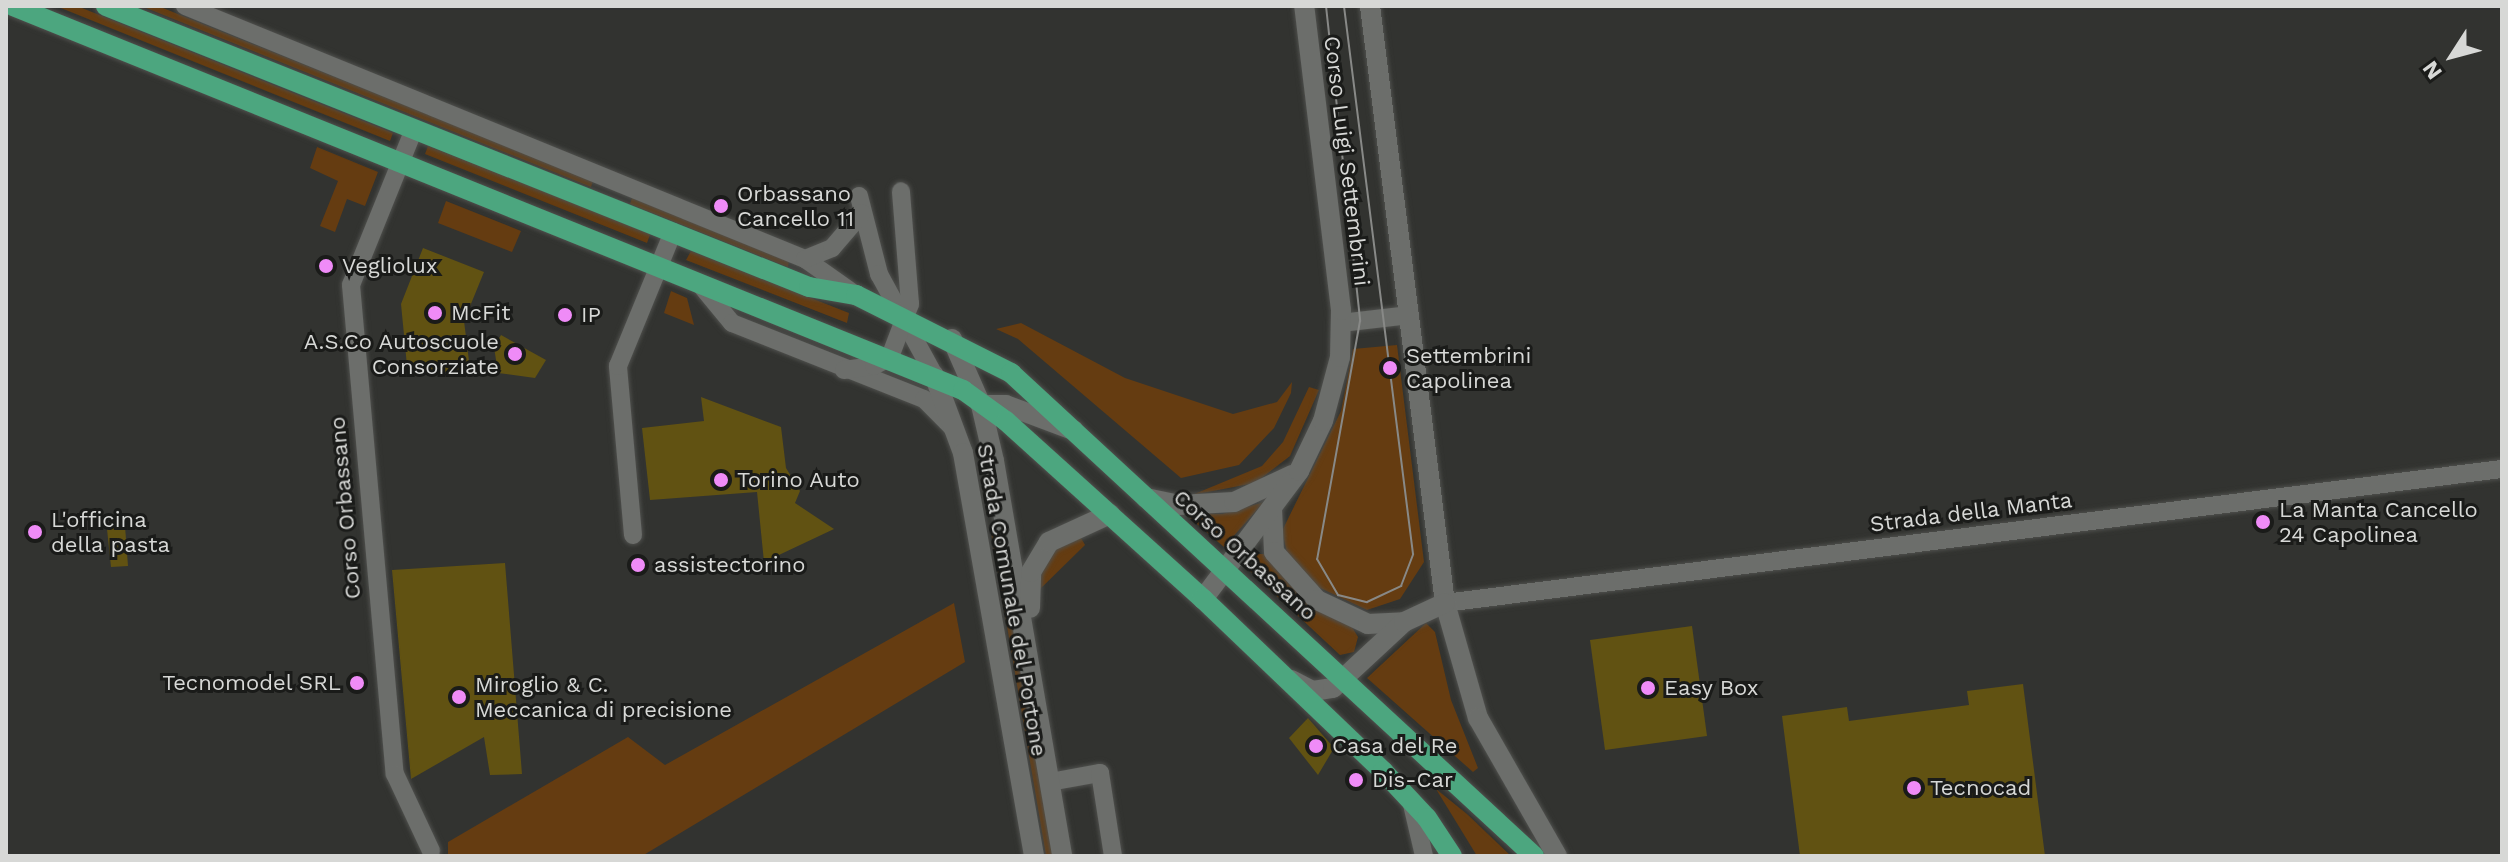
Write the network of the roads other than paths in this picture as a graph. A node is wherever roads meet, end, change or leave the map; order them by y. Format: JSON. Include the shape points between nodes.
{"nodes":[{"id":1,"x":13,"y":6,"type":"edge"},
{"id":2,"x":106,"y":6,"type":"edge"},
{"id":3,"x":185,"y":6,"type":"edge"},
{"id":4,"x":1304,"y":6,"type":"edge"},
{"id":5,"x":1370,"y":6,"type":"edge"},
{"id":6,"x":414,"y":129,"type":"junction"},
{"id":7,"x":402,"y":162,"type":"junction"},
{"id":8,"x":609,"y":178,"type":"junction"},
{"id":9,"x":629,"y":186,"type":"junction"},
{"id":10,"x":901,"y":191,"type":"dead end"},
{"id":11,"x":599,"y":203,"type":"junction"},
{"id":12,"x":619,"y":211,"type":"junction"},
{"id":13,"x":673,"y":232,"type":"junction"},
{"id":14,"x":805,"y":259,"type":"junction"},
{"id":15,"x":660,"y":263,"type":"junction"},
{"id":16,"x":695,"y":277,"type":"junction"},
{"id":17,"x":856,"y":295,"type":"junction"},
{"id":18,"x":904,"y":315,"type":"junction"},
{"id":19,"x":1410,"y":315,"type":"junction"},
{"id":20,"x":1341,"y":323,"type":"junction"},
{"id":21,"x":952,"y":339,"type":"junction"},
{"id":22,"x":890,"y":357,"type":"junction"},
{"id":23,"x":841,"y":370,"type":"junction"},
{"id":24,"x":934,"y":375,"type":"junction"},
{"id":25,"x":981,"y":405,"type":"junction"},
{"id":26,"x":1074,"y":430,"type":"junction"},
{"id":27,"x":956,"y":432,"type":"junction"},
{"id":28,"x":963,"y":453,"type":"junction"},
{"id":29,"x":2502,"y":469,"type":"edge"},
{"id":30,"x":1299,"y":471,"type":"junction"},
{"id":31,"x":1146,"y":498,"type":"junction"},
{"id":32,"x":1272,"y":508,"type":"junction"},
{"id":33,"x":1110,"y":514,"type":"junction"},
{"id":34,"x":633,"y":535,"type":"dead end"},
{"id":35,"x":1226,"y":570,"type":"junction"},
{"id":36,"x":1203,"y":599,"type":"junction"},
{"id":37,"x":1445,"y":603,"type":"junction"},
{"id":38,"x":1404,"y":622,"type":"junction"},
{"id":39,"x":1026,"y":639,"type":"junction"},
{"id":40,"x":1284,"y":676,"type":"junction"},
{"id":41,"x":1344,"y":678,"type":"junction"},
{"id":42,"x":1050,"y":782,"type":"junction"},
{"id":43,"x":1411,"y":800,"type":"junction"},
{"id":44,"x":431,"y":851,"type":"dead end"},
{"id":45,"x":1034,"y":856,"type":"edge"},
{"id":46,"x":1062,"y":856,"type":"edge"},
{"id":47,"x":1113,"y":856,"type":"edge"},
{"id":48,"x":1424,"y":856,"type":"edge"},
{"id":49,"x":1452,"y":856,"type":"edge"},
{"id":50,"x":1534,"y":856,"type":"edge"},
{"id":51,"x":1557,"y":856,"type":"edge"}],
"edges":[{"from":1,"to":7,"type":"main road"},
{"from":2,"to":6,"type":"main road","name":"Corso Orbassano"},
{"from":3,"to":8,"type":"street","name":"Corso Orbassano"},
{"from":4,"to":20,"type":"main road","name":"Corso Luigi Settembrini"},
{"from":5,"to":19,"type":"main road","name":"Corso Luigi Settembrini"},
{"from":6,"to":7,"type":"street","name":"Corso Orbassano"},
{"from":6,"to":11,"type":"main road","name":"Corso Orbassano"},
{"from":7,"to":15,"type":"main road"},
{"from":7,"to":44,"type":"street","name":"Corso Orbassano","via":[[351,285],[395,774]]},
{"from":8,"to":9,"type":"street","name":"Corso Orbassano"},
{"from":8,"to":11,"type":"street"},
{"from":9,"to":12,"type":"street"},
{"from":9,"to":14,"type":"street","name":"Corso Orbassano"},
{"from":10,"to":18,"type":"street","via":[[912,291]]},
{"from":11,"to":12,"type":"main road","name":"Corso Orbassano"},
{"from":12,"to":13,"type":"main road","name":"Corso Orbassano"},
{"from":13,"to":15,"type":"street"},
{"from":13,"to":17,"type":"main road","name":"Corso Orbassano","via":[[809,287]]},
{"from":14,"to":17,"type":"street","name":"Corso Orbassano"},
{"from":14,"to":18,"type":"street","name":"Strada Comunale del Portone","via":[[832,248],[860,204],[879,274]]},
{"from":15,"to":16,"type":"main road"},
{"from":15,"to":34,"type":"street","via":[[618,366]]},
{"from":16,"to":22,"type":"main road"},
{"from":16,"to":23,"type":"street","via":[[732,323]]},
{"from":17,"to":18,"type":"main road","name":"Corso Orbassano"},
{"from":18,"to":21,"type":"main road","name":"Corso Orbassano"},
{"from":18,"to":22,"type":"street"},
{"from":18,"to":24,"type":"street","name":"Strada Comunale del Portone"},
{"from":19,"to":20,"type":"street"},
{"from":19,"to":37,"type":"main road","name":"Corso Luigi Settembrini"},
{"from":20,"to":30,"type":"main road","name":"Corso Luigi Settembrini","via":[[1340,357],[1323,421]]},
{"from":21,"to":25,"type":"main road","name":"Strada Comunale del Portone"},
{"from":21,"to":26,"type":"main road","name":"Corso Orbassano","via":[[1011,373]]},
{"from":22,"to":23,"type":"street","via":[[874,366]]},
{"from":22,"to":24,"type":"main road"},
{"from":23,"to":27,"type":"street","via":[[924,399]]},
{"from":24,"to":25,"type":"main road"},
{"from":24,"to":27,"type":"main road","name":"Strada Comunale del Portone"},
{"from":25,"to":26,"type":"main road","via":[[1016,408]]},
{"from":25,"to":28,"type":"main road"},
{"from":25,"to":33,"type":"main road"},
{"from":25,"to":39,"type":"main road","name":"Strada Comunale del Portone"},
{"from":26,"to":31,"type":"main road","name":"Corso Orbassano"},
{"from":27,"to":28,"type":"main road","name":"Strada Comunale del Portone"},
{"from":28,"to":45,"type":"main road","name":"Strada Comunale del Portone"},
{"from":29,"to":37,"type":"street","name":"Strada della Manta"},
{"from":30,"to":31,"type":"main road","via":[[1234,502],[1178,505]]},
{"from":30,"to":32,"type":"main road","name":"Corso Luigi Settembrini"},
{"from":31,"to":35,"type":"main road","name":"Corso Orbassano"},
{"from":32,"to":35,"type":"main road","name":"Corso Luigi Settembrini"},
{"from":32,"to":38,"type":"main road","via":[[1274,552],[1317,600],[1368,624]]},
{"from":33,"to":36,"type":"main road"},
{"from":33,"to":39,"type":"main road","via":[[1069,528],[1041,552],[1031,572]]},
{"from":35,"to":36,"type":"main road","name":"Corso Luigi Settembrini"},
{"from":35,"to":41,"type":"main road","name":"Corso Orbassano"},
{"from":36,"to":40,"type":"main road"},
{"from":37,"to":38,"type":"main road"},
{"from":37,"to":51,"type":"main road","name":"Corso Luigi Settembrini","via":[[1481,726]]},
{"from":38,"to":41,"type":"main road"},
{"from":39,"to":42,"type":"main road","name":"Strada Comunale del Portone"},
{"from":40,"to":41,"type":"main road","via":[[1313,691],[1333,688]]},
{"from":40,"to":43,"type":"main road"},
{"from":41,"to":50,"type":"main road","name":"Corso Orbassano"},
{"from":42,"to":46,"type":"main road","name":"Strada Comunale del Portone"},
{"from":42,"to":47,"type":"street","name":"Strada Comunale del Portone","via":[[1100,773]]},
{"from":43,"to":48,"type":"street"},
{"from":43,"to":49,"type":"main road"}]}
